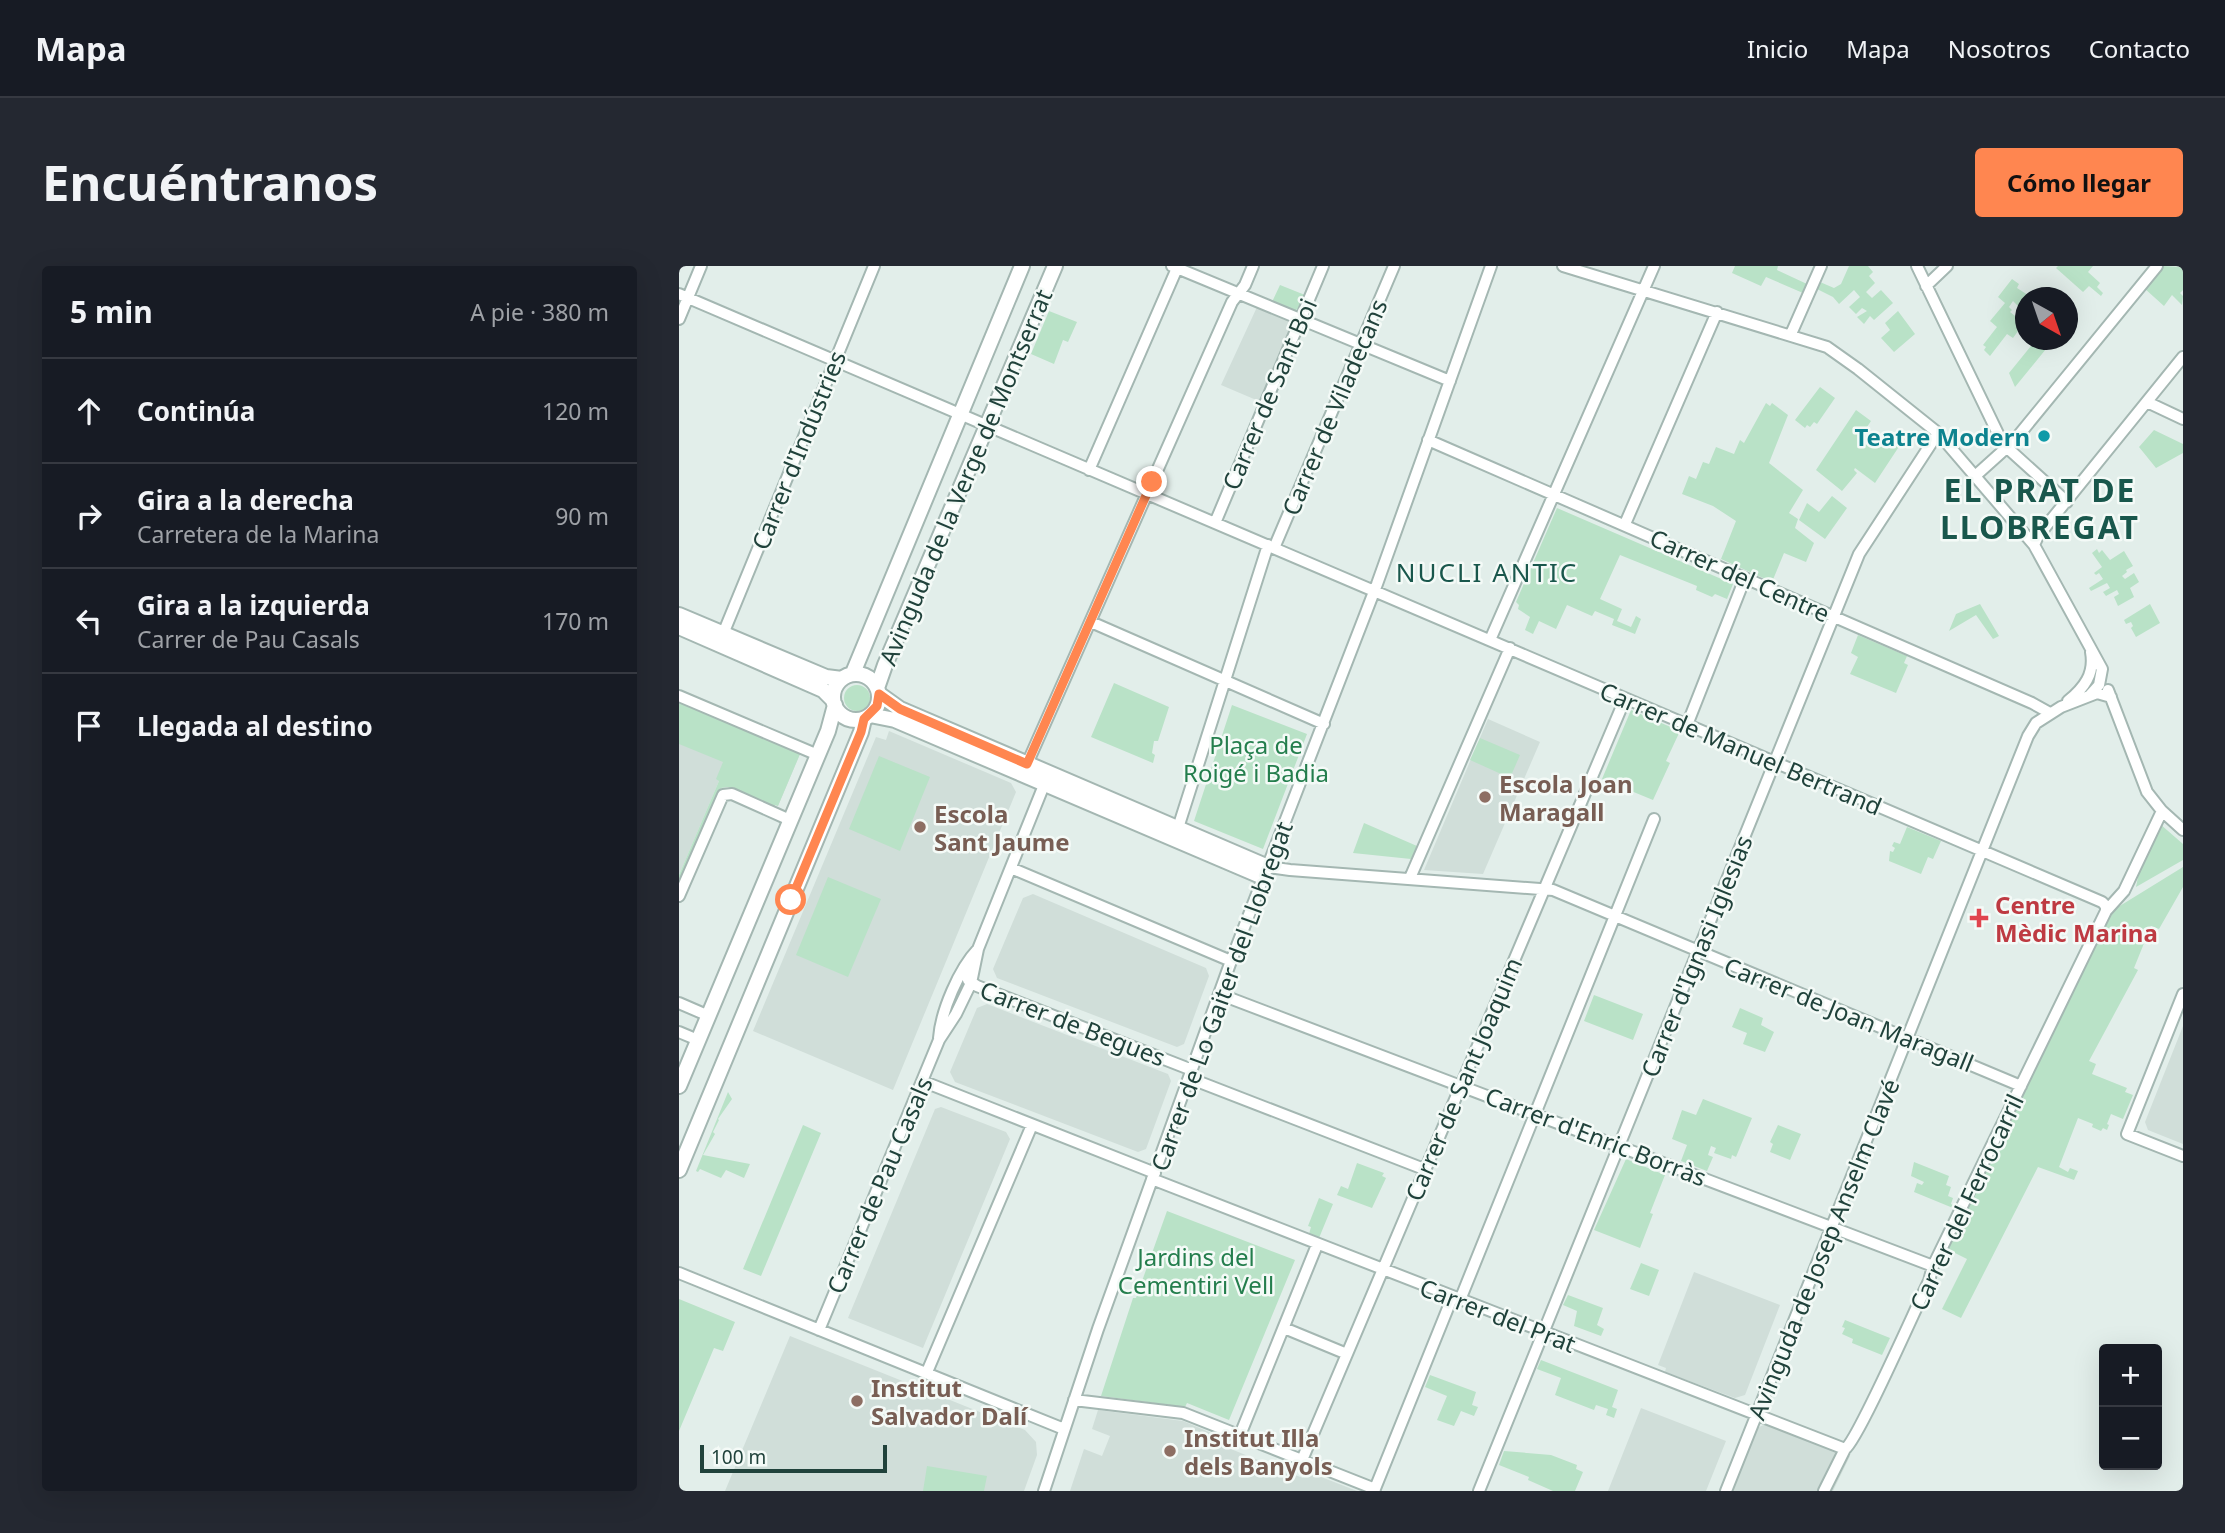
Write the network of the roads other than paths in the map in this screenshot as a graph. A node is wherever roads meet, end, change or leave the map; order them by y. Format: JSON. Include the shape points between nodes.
{"nodes":[{"id":1,"x":701,"y":266,"type":"edge"},
{"id":2,"x":874,"y":266,"type":"edge"},
{"id":3,"x":1022,"y":266,"type":"edge"},
{"id":4,"x":1055,"y":266,"type":"edge"},
{"id":5,"x":1253,"y":266,"type":"edge"},
{"id":6,"x":1323,"y":266,"type":"edge"},
{"id":7,"x":1395,"y":266,"type":"edge"},
{"id":8,"x":1491,"y":266,"type":"edge"},
{"id":9,"x":1563,"y":266,"type":"edge"},
{"id":10,"x":1654,"y":266,"type":"edge"},
{"id":11,"x":1821,"y":266,"type":"edge"},
{"id":12,"x":1917,"y":266,"type":"edge"},
{"id":13,"x":1947,"y":266,"type":"edge"},
{"id":14,"x":2157,"y":266,"type":"edge"},
{"id":15,"x":1176,"y":267,"type":"edge"},
{"id":16,"x":1926,"y":286,"type":"junction"},
{"id":17,"x":1644,"y":289,"type":"junction"},
{"id":18,"x":1238,"y":294,"type":"junction"},
{"id":19,"x":683,"y":296,"type":"edge"},
{"id":20,"x":1717,"y":312,"type":"junction"},
{"id":21,"x":679,"y":319,"type":"edge"},
{"id":22,"x":1300,"y":319,"type":"junction"},
{"id":23,"x":1791,"y":334,"type":"junction"},
{"id":24,"x":1361,"y":344,"type":"junction"},
{"id":25,"x":2183,"y":357,"type":"edge"},
{"id":26,"x":834,"y":361,"type":"junction"},
{"id":27,"x":1450,"y":381,"type":"junction"},
{"id":28,"x":2147,"y":402,"type":"junction"},
{"id":29,"x":960,"y":414,"type":"junction"},
{"id":30,"x":2183,"y":419,"type":"edge"},
{"id":31,"x":988,"y":426,"type":"junction"},
{"id":32,"x":1938,"y":433,"type":"junction"},
{"id":33,"x":1428,"y":440,"type":"junction"},
{"id":34,"x":2005,"y":448,"type":"junction"},
{"id":35,"x":1089,"y":470,"type":"junction"},
{"id":36,"x":1974,"y":477,"type":"junction"},
{"id":37,"x":1553,"y":493,"type":"junction"},
{"id":38,"x":1147,"y":494,"type":"junction"},
{"id":39,"x":2069,"y":499,"type":"junction"},
{"id":40,"x":1215,"y":523,"type":"junction"},
{"id":41,"x":1625,"y":524,"type":"junction"},
{"id":42,"x":2034,"y":545,"type":"junction"},
{"id":43,"x":1271,"y":547,"type":"junction"},
{"id":44,"x":1745,"y":578,"type":"junction"},
{"id":45,"x":1374,"y":591,"type":"junction"},
{"id":46,"x":679,"y":615,"type":"edge"},
{"id":47,"x":1834,"y":616,"type":"junction"},
{"id":48,"x":1091,"y":622,"type":"junction"},
{"id":49,"x":679,"y":627,"type":"edge"},
{"id":50,"x":723,"y":634,"type":"junction"},
{"id":51,"x":1490,"y":640,"type":"junction"},
{"id":52,"x":2089,"y":646,"type":"junction"},
{"id":53,"x":1510,"y":648,"type":"junction"},
{"id":54,"x":2093,"y":663,"type":"junction"},
{"id":55,"x":847,"y":676,"type":"junction"},
{"id":56,"x":2102,"y":678,"type":"junction"},
{"id":57,"x":1225,"y":681,"type":"junction"},
{"id":58,"x":878,"y":691,"type":"junction"},
{"id":59,"x":679,"y":696,"type":"edge"},
{"id":60,"x":2088,"y":696,"type":"junction"},
{"id":61,"x":2111,"y":697,"type":"junction"},
{"id":62,"x":1626,"y":699,"type":"junction"},
{"id":63,"x":834,"y":702,"type":"junction"},
{"id":64,"x":2061,"y":707,"type":"junction"},
{"id":65,"x":2050,"y":713,"type":"junction"},
{"id":66,"x":867,"y":717,"type":"junction"},
{"id":67,"x":1324,"y":723,"type":"junction"},
{"id":68,"x":1687,"y":725,"type":"junction"},
{"id":69,"x":818,"y":755,"type":"junction"},
{"id":70,"x":1774,"y":762,"type":"junction"},
{"id":71,"x":1027,"y":764,"type":"junction"},
{"id":72,"x":1044,"y":785,"type":"junction"},
{"id":73,"x":2164,"y":813,"type":"junction"},
{"id":74,"x":1654,"y":819,"type":"dead end"},
{"id":75,"x":790,"y":820,"type":"junction"},
{"id":76,"x":2183,"y":831,"type":"edge"},
{"id":77,"x":1172,"y":832,"type":"junction"},
{"id":78,"x":1982,"y":852,"type":"junction"},
{"id":79,"x":1011,"y":868,"type":"junction"},
{"id":80,"x":1266,"y":872,"type":"junction"},
{"id":81,"x":1410,"y":878,"type":"junction"},
{"id":82,"x":1544,"y":888,"type":"junction"},
{"id":83,"x":679,"y":896,"type":"edge"},
{"id":84,"x":2106,"y":909,"type":"junction"},
{"id":85,"x":1614,"y":916,"type":"junction"},
{"id":86,"x":978,"y":949,"type":"junction"},
{"id":87,"x":1698,"y":952,"type":"junction"},
{"id":88,"x":1231,"y":961,"type":"junction"},
{"id":89,"x":965,"y":965,"type":"junction"},
{"id":90,"x":971,"y":983,"type":"junction"},
{"id":91,"x":1219,"y":994,"type":"junction"},
{"id":92,"x":2183,"y":994,"type":"edge"},
{"id":93,"x":679,"y":1003,"type":"edge"},
{"id":94,"x":709,"y":1016,"type":"junction"},
{"id":95,"x":679,"y":1032,"type":"edge"},
{"id":96,"x":1907,"y":1037,"type":"junction"},
{"id":97,"x":698,"y":1040,"type":"junction"},
{"id":98,"x":939,"y":1041,"type":"junction"},
{"id":99,"x":1190,"y":1074,"type":"junction"},
{"id":100,"x":922,"y":1081,"type":"junction"},
{"id":101,"x":1461,"y":1085,"type":"junction"},
{"id":102,"x":679,"y":1086,"type":"edge"},
{"id":103,"x":2021,"y":1086,"type":"junction"},
{"id":104,"x":1535,"y":1113,"type":"junction"},
{"id":105,"x":1032,"y":1125,"type":"junction"},
{"id":106,"x":1619,"y":1145,"type":"junction"},
{"id":107,"x":2183,"y":1157,"type":"edge"},
{"id":108,"x":1424,"y":1169,"type":"junction"},
{"id":109,"x":679,"y":1170,"type":"edge"},
{"id":110,"x":1154,"y":1176,"type":"junction"},
{"id":111,"x":1832,"y":1227,"type":"junction"},
{"id":112,"x":1317,"y":1245,"type":"junction"},
{"id":113,"x":1933,"y":1266,"type":"junction"},
{"id":114,"x":1381,"y":1270,"type":"junction"},
{"id":115,"x":679,"y":1273,"type":"edge"},
{"id":116,"x":1456,"y":1299,"type":"junction"},
{"id":117,"x":1284,"y":1328,"type":"junction"},
{"id":118,"x":819,"y":1329,"type":"junction"},
{"id":119,"x":1543,"y":1333,"type":"junction"},
{"id":120,"x":1347,"y":1354,"type":"junction"},
{"id":121,"x":927,"y":1372,"type":"junction"},
{"id":122,"x":1074,"y":1400,"type":"junction"},
{"id":123,"x":1757,"y":1415,"type":"junction"},
{"id":124,"x":1064,"y":1429,"type":"junction"},
{"id":125,"x":1240,"y":1435,"type":"junction"},
{"id":126,"x":1845,"y":1449,"type":"junction"},
{"id":127,"x":1302,"y":1460,"type":"junction"},
{"id":128,"x":1374,"y":1490,"type":"edge"},
{"id":129,"x":1044,"y":1491,"type":"edge"},
{"id":130,"x":1479,"y":1491,"type":"edge"},
{"id":131,"x":1726,"y":1491,"type":"edge"},
{"id":132,"x":1824,"y":1491,"type":"edge"}],
"edges":[{"from":1,"to":19,"type":"street"},
{"from":2,"to":26,"type":"street","name":"Carrer d'Indústries"},
{"from":3,"to":29,"type":"street","name":"Avinguda de la Verge de Montserrat"},
{"from":4,"to":31,"type":"street","name":"Avinguda de la Verge de Montserrat"},
{"from":5,"to":18,"type":"street"},
{"from":6,"to":22,"type":"street","name":"Carrer de Sant Boi"},
{"from":7,"to":24,"type":"street","name":"Carrer de Viladecans"},
{"from":8,"to":27,"type":"street","name":"Carrer de Lo Gaiter del Llobregat"},
{"from":9,"to":17,"type":"street"},
{"from":10,"to":17,"type":"street"},
{"from":11,"to":23,"type":"street"},
{"from":12,"to":16,"type":"street"},
{"from":13,"to":16,"type":"street"},
{"from":14,"to":34,"type":"street","via":[[2060,388]]},
{"from":15,"to":18,"type":"street"},
{"from":15,"to":35,"type":"street"},
{"from":16,"to":34,"type":"street"},
{"from":17,"to":20,"type":"street"},
{"from":17,"to":37,"type":"street"},
{"from":18,"to":22,"type":"street"},
{"from":18,"to":38,"type":"street"},
{"from":19,"to":21,"type":"street"},
{"from":19,"to":26,"type":"street","name":"Carrer de Manuel Bertrand"},
{"from":20,"to":23,"type":"street"},
{"from":20,"to":41,"type":"street"},
{"from":22,"to":24,"type":"street"},
{"from":22,"to":40,"type":"street","name":"Carrer de Sant Boi"},
{"from":23,"to":32,"type":"street","via":[[1827,346]]},
{"from":24,"to":27,"type":"street"},
{"from":24,"to":43,"type":"street","name":"Carrer de Viladecans"},
{"from":25,"to":28,"type":"street"},
{"from":26,"to":29,"type":"street","name":"Carrer de Manuel Bertrand"},
{"from":26,"to":50,"type":"street","name":"Carrer d'Indústries"},
{"from":27,"to":33,"type":"street","name":"Carrer de Lo Gaiter del Llobregat"},
{"from":28,"to":30,"type":"street"},
{"from":28,"to":39,"type":"street"},
{"from":29,"to":31,"type":"street","name":"Carrer de Manuel Bertrand"},
{"from":29,"to":55,"type":"street","name":"Avinguda de la Verge de Montserrat"},
{"from":31,"to":35,"type":"street","name":"Carrer de Manuel Bertrand"},
{"from":31,"to":58,"type":"street","name":"Avinguda de la Verge de Montserrat","via":[[885,665]]},
{"from":32,"to":36,"type":"street"},
{"from":32,"to":47,"type":"street","name":"Carrer d'Ignasi Iglesias","via":[[1868,538]]},
{"from":33,"to":37,"type":"street","name":"Carrer del Centre"},
{"from":33,"to":45,"type":"street","name":"Carrer de Lo Gaiter del Llobregat"},
{"from":34,"to":36,"type":"street"},
{"from":34,"to":39,"type":"street"},
{"from":35,"to":38,"type":"street","name":"Carrer de Manuel Bertrand"},
{"from":36,"to":42,"type":"street"},
{"from":37,"to":41,"type":"street","name":"Carrer del Centre"},
{"from":37,"to":51,"type":"street"},
{"from":38,"to":40,"type":"street","name":"Carrer de Manuel Bertrand"},
{"from":38,"to":48,"type":"street"},
{"from":39,"to":42,"type":"street"},
{"from":40,"to":43,"type":"street","name":"Carrer de Manuel Bertrand"},
{"from":41,"to":44,"type":"street","name":"Carrer del Centre"},
{"from":42,"to":52,"type":"street"},
{"from":43,"to":45,"type":"street","name":"Carrer de Manuel Bertrand"},
{"from":43,"to":57,"type":"street","name":"Carrer de Viladecans"},
{"from":44,"to":47,"type":"street","name":"Carrer del Centre"},
{"from":44,"to":68,"type":"street"},
{"from":45,"to":51,"type":"street","name":"Carrer de Manuel Bertrand"},
{"from":45,"to":67,"type":"street","name":"Carrer de Lo Gaiter del Llobregat"},
{"from":46,"to":50,"type":"street"},
{"from":47,"to":65,"type":"street","name":"Carrer del Centre"},
{"from":47,"to":70,"type":"street","name":"Carrer d'Ignasi Iglesias"},
{"from":48,"to":57,"type":"street"},
{"from":48,"to":71,"type":"street"},
{"from":49,"to":63,"type":"street","via":[[818,688]]},
{"from":50,"to":55,"type":"street","via":[[826,677]]},
{"from":51,"to":53,"type":"street","name":"Carrer de Manuel Bertrand"},
{"from":52,"to":54,"type":"street"},
{"from":52,"to":56,"type":"street"},
{"from":53,"to":62,"type":"street","name":"Carrer de Manuel Bertrand"},
{"from":53,"to":81,"type":"street"},
{"from":54,"to":56,"type":"street"},
{"from":54,"to":64,"type":"street","via":[[2086,683]]},
{"from":55,"to":58,"type":"street","via":[[870,678]]},
{"from":55,"to":63,"type":"street","via":[[835,688]]},
{"from":56,"to":60,"type":"street"},
{"from":56,"to":61,"type":"street"},
{"from":57,"to":67,"type":"street"},
{"from":57,"to":77,"type":"street"},
{"from":58,"to":66,"type":"street","via":[[877,706]]},
{"from":58,"to":71,"type":"street","via":[[900,709]]},
{"from":59,"to":69,"type":"street"},
{"from":60,"to":61,"type":"street","via":[[2101,692]]},
{"from":60,"to":64,"type":"street"},
{"from":61,"to":73,"type":"street","via":[[2147,792]]},
{"from":62,"to":68,"type":"street","name":"Carrer de Manuel Bertrand"},
{"from":62,"to":82,"type":"street","name":"Carrer de Sant Joaquim"},
{"from":63,"to":66,"type":"street","via":[[846,718]]},
{"from":63,"to":69,"type":"street","via":[[832,721]]},
{"from":64,"to":65,"type":"street","name":"Avinguda de Josep Anselm Clavé"},
{"from":65,"to":78,"type":"street","name":"Avinguda de Josep Anselm Clavé","via":[[2028,736]]},
{"from":66,"to":72,"type":"street","via":[[895,720]]},
{"from":66,"to":109,"type":"street"},
{"from":67,"to":80,"type":"street","name":"Carrer de Lo Gaiter del Llobregat"},
{"from":68,"to":70,"type":"street","name":"Carrer de Manuel Bertrand"},
{"from":69,"to":75,"type":"street"},
{"from":70,"to":78,"type":"street","name":"Carrer de Manuel Bertrand"},
{"from":70,"to":87,"type":"street","name":"Carrer d'Ignasi Iglesias"},
{"from":71,"to":77,"type":"street"},
{"from":72,"to":77,"type":"street"},
{"from":72,"to":79,"type":"street","name":"Carrer de Pau Casals"},
{"from":73,"to":76,"type":"street"},
{"from":73,"to":84,"type":"street","name":"Carrer del Ferrocarril","via":[[2124,891]]},
{"from":74,"to":85,"type":"street"},
{"from":75,"to":83,"type":"street","via":[[732,794],[723,795]]},
{"from":75,"to":94,"type":"street"},
{"from":77,"to":80,"type":"street"},
{"from":78,"to":84,"type":"street","name":"Carrer de Manuel Bertrand","via":[[2102,902]]},
{"from":78,"to":96,"type":"street","name":"Avinguda de Josep Anselm Clavé"},
{"from":79,"to":86,"type":"street","name":"Carrer de Pau Casals"},
{"from":79,"to":88,"type":"street"},
{"from":80,"to":81,"type":"street","name":"Carrer de Joan Maragall"},
{"from":80,"to":88,"type":"street","name":"Carrer de Lo Gaiter del Llobregat"},
{"from":81,"to":82,"type":"street","name":"Carrer de Joan Maragall"},
{"from":82,"to":85,"type":"street","name":"Carrer de Joan Maragall"},
{"from":82,"to":101,"type":"street","name":"Carrer de Sant Joaquim"},
{"from":84,"to":103,"type":"street","name":"Carrer del Ferrocarril"},
{"from":85,"to":87,"type":"street","name":"Carrer de Joan Maragall"},
{"from":85,"to":104,"type":"street"},
{"from":86,"to":89,"type":"street","name":"Carrer de Pau Casals"},
{"from":86,"to":90,"type":"street","name":"Carrer de Pau Casals"},
{"from":87,"to":96,"type":"street","name":"Carrer de Joan Maragall"},
{"from":87,"to":106,"type":"street","name":"Carrer d'Ignasi Iglesias"},
{"from":88,"to":91,"type":"street","name":"Carrer de Lo Gaiter del Llobregat"},
{"from":89,"to":90,"type":"street","name":"Carrer de Begues"},
{"from":89,"to":98,"type":"street","name":"Carrer de Pau Casals","via":[[942,1020]]},
{"from":90,"to":98,"type":"street","name":"Carrer de Pau Casals"},
{"from":90,"to":99,"type":"street","name":"Carrer de Begues"},
{"from":91,"to":99,"type":"street","name":"Carrer de Lo Gaiter del Llobregat"},
{"from":91,"to":101,"type":"street","name":"Carrer d'Enric Borràs"},
{"from":92,"to":107,"type":"street","via":[[2127,1135]]},
{"from":93,"to":94,"type":"street"},
{"from":94,"to":97,"type":"street"},
{"from":95,"to":97,"type":"street"},
{"from":96,"to":103,"type":"street","name":"Carrer de Joan Maragall"},
{"from":96,"to":111,"type":"street","name":"Avinguda de Josep Anselm Clavé"},
{"from":97,"to":102,"type":"street"},
{"from":98,"to":100,"type":"street","name":"Carrer de Pau Casals"},
{"from":99,"to":108,"type":"street","name":"Carrer de Begues"},
{"from":99,"to":110,"type":"street","name":"Carrer de Lo Gaiter del Llobregat"},
{"from":100,"to":105,"type":"street","name":"Carrer del Prat"},
{"from":100,"to":118,"type":"street","name":"Carrer de Pau Casals"},
{"from":101,"to":104,"type":"street","name":"Carrer d'Enric Borràs"},
{"from":101,"to":108,"type":"street","name":"Carrer de Sant Joaquim"},
{"from":103,"to":113,"type":"street","name":"Carrer del Ferrocarril"},
{"from":104,"to":106,"type":"street","name":"Carrer d'Enric Borràs"},
{"from":104,"to":116,"type":"street"},
{"from":105,"to":110,"type":"street","name":"Carrer del Prat"},
{"from":105,"to":121,"type":"street"},
{"from":106,"to":111,"type":"street","name":"Carrer d'Enric Borràs"},
{"from":106,"to":119,"type":"street","name":"Carrer d'Ignasi Iglesias"},
{"from":108,"to":114,"type":"street","name":"Carrer de Sant Joaquim"},
{"from":110,"to":112,"type":"street","name":"Carrer del Prat"},
{"from":110,"to":122,"type":"street","name":"Carrer de Lo Gaiter del Llobregat"},
{"from":111,"to":113,"type":"street","name":"Carrer d'Enric Borràs"},
{"from":111,"to":123,"type":"street","name":"Avinguda de Josep Anselm Clavé"},
{"from":112,"to":114,"type":"street","name":"Carrer del Prat"},
{"from":112,"to":117,"type":"street"},
{"from":113,"to":126,"type":"street","name":"Carrer del Ferrocarril"},
{"from":114,"to":116,"type":"street","name":"Carrer del Prat"},
{"from":114,"to":120,"type":"street","name":"Carrer de Sant Joaquim"},
{"from":115,"to":118,"type":"street"},
{"from":116,"to":119,"type":"street","name":"Carrer del Prat"},
{"from":116,"to":128,"type":"street"},
{"from":117,"to":120,"type":"street"},
{"from":117,"to":125,"type":"street"},
{"from":118,"to":121,"type":"street"},
{"from":119,"to":123,"type":"street","name":"Carrer del Prat"},
{"from":119,"to":130,"type":"street","name":"Carrer d'Ignasi Iglesias"},
{"from":120,"to":127,"type":"street","name":"Carrer de Sant Joaquim"},
{"from":121,"to":124,"type":"street"},
{"from":122,"to":124,"type":"street","name":"Carrer de Lo Gaiter del Llobregat"},
{"from":122,"to":125,"type":"street","via":[[1183,1413]]},
{"from":123,"to":126,"type":"street","name":"Carrer del Prat"},
{"from":123,"to":131,"type":"street","name":"Avinguda de Josep Anselm Clavé"},
{"from":124,"to":129,"type":"street","name":"Carrer de Lo Gaiter del Llobregat"},
{"from":125,"to":127,"type":"street"},
{"from":126,"to":132,"type":"street","name":"Carrer del Ferrocarril"},
{"from":127,"to":128,"type":"street"}]}
